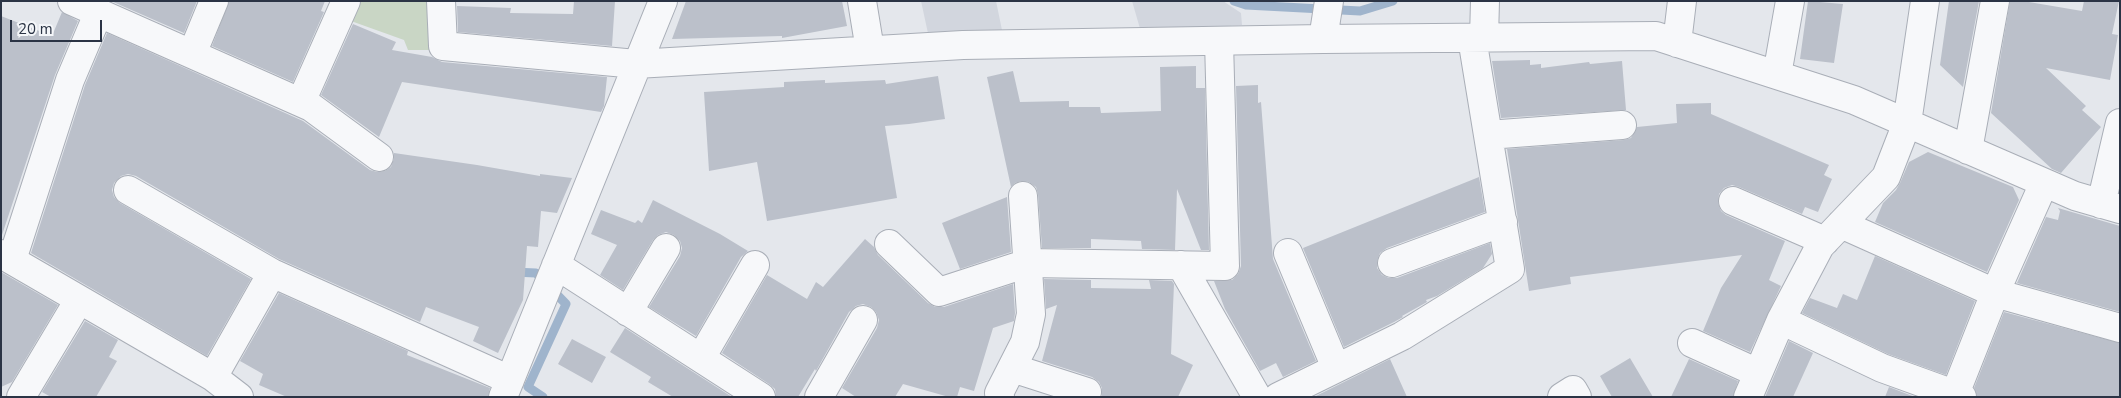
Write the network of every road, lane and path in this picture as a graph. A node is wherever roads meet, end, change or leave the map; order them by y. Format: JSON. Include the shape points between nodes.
{"nodes":[{"id":1,"x":214,"y":1,"type":"edge"},
{"id":2,"x":346,"y":1,"type":"edge"},
{"id":3,"x":441,"y":1,"type":"edge"},
{"id":4,"x":663,"y":1,"type":"edge"},
{"id":5,"x":862,"y":1,"type":"edge"},
{"id":6,"x":1485,"y":1,"type":"edge"},
{"id":7,"x":1682,"y":1,"type":"edge"},
{"id":8,"x":1790,"y":1,"type":"edge"},
{"id":9,"x":1925,"y":1,"type":"edge"},
{"id":10,"x":1995,"y":1,"type":"edge"},
{"id":11,"x":82,"y":5,"type":"edge"},
{"id":12,"x":1326,"y":16,"type":"edge"},
{"id":13,"x":1478,"y":38,"type":"junction"},
{"id":14,"x":1220,"y":41,"type":"junction"},
{"id":15,"x":1677,"y":43,"type":"junction"},
{"id":16,"x":870,"y":50,"type":"junction"},
{"id":17,"x":192,"y":54,"type":"junction"},
{"id":18,"x":636,"y":64,"type":"junction"},
{"id":19,"x":1777,"y":75,"type":"junction"},
{"id":20,"x":301,"y":102,"type":"junction"},
{"id":21,"x":1907,"y":123,"type":"junction"},
{"id":22,"x":2120,"y":123,"type":"edge"},
{"id":23,"x":1622,"y":125,"type":"dead end"},
{"id":24,"x":1488,"y":135,"type":"junction"},
{"id":25,"x":1968,"y":150,"type":"junction"},
{"id":26,"x":379,"y":157,"type":"dead end"},
{"id":27,"x":2044,"y":183,"type":"junction"},
{"id":28,"x":128,"y":190,"type":"dead end"},
{"id":29,"x":1023,"y":196,"type":"dead end"},
{"id":30,"x":1733,"y":201,"type":"dead end"},
{"id":31,"x":2110,"y":206,"type":"edge"},
{"id":32,"x":1503,"y":222,"type":"junction"},
{"id":33,"x":1833,"y":233,"type":"junction"},
{"id":34,"x":889,"y":244,"type":"dead end"},
{"id":35,"x":666,"y":248,"type":"dead end"},
{"id":36,"x":1288,"y":253,"type":"dead end"},
{"id":37,"x":6,"y":257,"type":"edge"},
{"id":38,"x":1028,"y":263,"type":"junction"},
{"id":39,"x":1392,"y":264,"type":"dead end"},
{"id":40,"x":755,"y":265,"type":"dead end"},
{"id":41,"x":1181,"y":265,"type":"junction"},
{"id":42,"x":272,"y":273,"type":"junction"},
{"id":43,"x":550,"y":280,"type":"junction"},
{"id":44,"x":1995,"y":292,"type":"junction"},
{"id":45,"x":79,"y":300,"type":"junction"},
{"id":46,"x":628,"y":312,"type":"junction"},
{"id":47,"x":863,"y":320,"type":"dead end"},
{"id":48,"x":1780,"y":320,"type":"junction"},
{"id":49,"x":2120,"y":328,"type":"edge"},
{"id":50,"x":1692,"y":343,"type":"dead end"},
{"id":51,"x":701,"y":358,"type":"junction"},
{"id":52,"x":1012,"y":368,"type":"junction"},
{"id":53,"x":1336,"y":368,"type":"junction"},
{"id":54,"x":213,"y":376,"type":"junction"},
{"id":55,"x":1753,"y":385,"type":"edge"},
{"id":56,"x":506,"y":389,"type":"edge"},
{"id":57,"x":1087,"y":392,"type":"dead end"},
{"id":58,"x":1959,"y":396,"type":"edge"},
{"id":59,"x":21,"y":397,"type":"edge"},
{"id":60,"x":239,"y":397,"type":"edge"},
{"id":61,"x":762,"y":397,"type":"edge"},
{"id":62,"x":819,"y":397,"type":"edge"},
{"id":63,"x":1000,"y":397,"type":"edge"},
{"id":64,"x":1257,"y":397,"type":"edge"},
{"id":65,"x":1278,"y":397,"type":"edge"},
{"id":66,"x":1562,"y":397,"type":"edge"},
{"id":67,"x":1578,"y":397,"type":"edge"}],
"edges":[{"from":1,"to":17,"type":"street"},
{"from":2,"to":20,"type":"street"},
{"from":3,"to":18,"type":"street","via":[[442,46]]},
{"from":4,"to":18,"type":"street"},
{"from":5,"to":16,"type":"street"},
{"from":6,"to":13,"type":"street"},
{"from":7,"to":15,"type":"street"},
{"from":8,"to":19,"type":"street"},
{"from":9,"to":21,"type":"street"},
{"from":10,"to":25,"type":"street"},
{"from":11,"to":17,"type":"street"},
{"from":11,"to":37,"type":"street","via":[[66,90]]},
{"from":12,"to":13,"type":"street"},
{"from":12,"to":14,"type":"street"},
{"from":13,"to":15,"type":"street","via":[[1656,36]]},
{"from":13,"to":24,"type":"street"},
{"from":14,"to":16,"type":"street","via":[[963,45]]},
{"from":14,"to":41,"type":"street","via":[[1225,266]]},
{"from":15,"to":19,"type":"street"},
{"from":16,"to":18,"type":"street"},
{"from":17,"to":20,"type":"street"},
{"from":18,"to":43,"type":"street"},
{"from":19,"to":21,"type":"street","via":[[1854,100]]},
{"from":20,"to":26,"type":"street"},
{"from":21,"to":25,"type":"street"},
{"from":21,"to":33,"type":"street","via":[[1886,177]]},
{"from":22,"to":31,"type":"street"},
{"from":23,"to":24,"type":"street"},
{"from":24,"to":32,"type":"street"},
{"from":25,"to":27,"type":"street"},
{"from":27,"to":31,"type":"street"},
{"from":27,"to":44,"type":"street"},
{"from":28,"to":42,"type":"street"},
{"from":29,"to":38,"type":"street"},
{"from":30,"to":33,"type":"street"},
{"from":32,"to":39,"type":"street"},
{"from":32,"to":53,"type":"street","via":[[1510,269],[1402,336]]},
{"from":33,"to":44,"type":"street"},
{"from":33,"to":48,"type":"street","via":[[1820,246]]},
{"from":34,"to":38,"type":"street","via":[[939,292]]},
{"from":35,"to":46,"type":"street"},
{"from":36,"to":53,"type":"street"},
{"from":37,"to":45,"type":"street"},
{"from":38,"to":41,"type":"street"},
{"from":38,"to":52,"type":"street","via":[[1031,314],[1025,342]]},
{"from":40,"to":51,"type":"street"},
{"from":41,"to":64,"type":"street"},
{"from":42,"to":54,"type":"street"},
{"from":42,"to":56,"type":"street"},
{"from":43,"to":46,"type":"street"},
{"from":43,"to":56,"type":"street"},
{"from":44,"to":49,"type":"street"},
{"from":44,"to":58,"type":"street"},
{"from":45,"to":54,"type":"street"},
{"from":45,"to":59,"type":"street"},
{"from":46,"to":51,"type":"street"},
{"from":47,"to":62,"type":"street"},
{"from":48,"to":55,"type":"street"},
{"from":48,"to":58,"type":"street","via":[[1882,368]]},
{"from":50,"to":55,"type":"street"},
{"from":51,"to":61,"type":"street"},
{"from":52,"to":57,"type":"street"},
{"from":52,"to":63,"type":"street"},
{"from":53,"to":65,"type":"street"},
{"from":54,"to":60,"type":"street"},
{"from":66,"to":67,"type":"street","via":[[1574,390]]}]}
